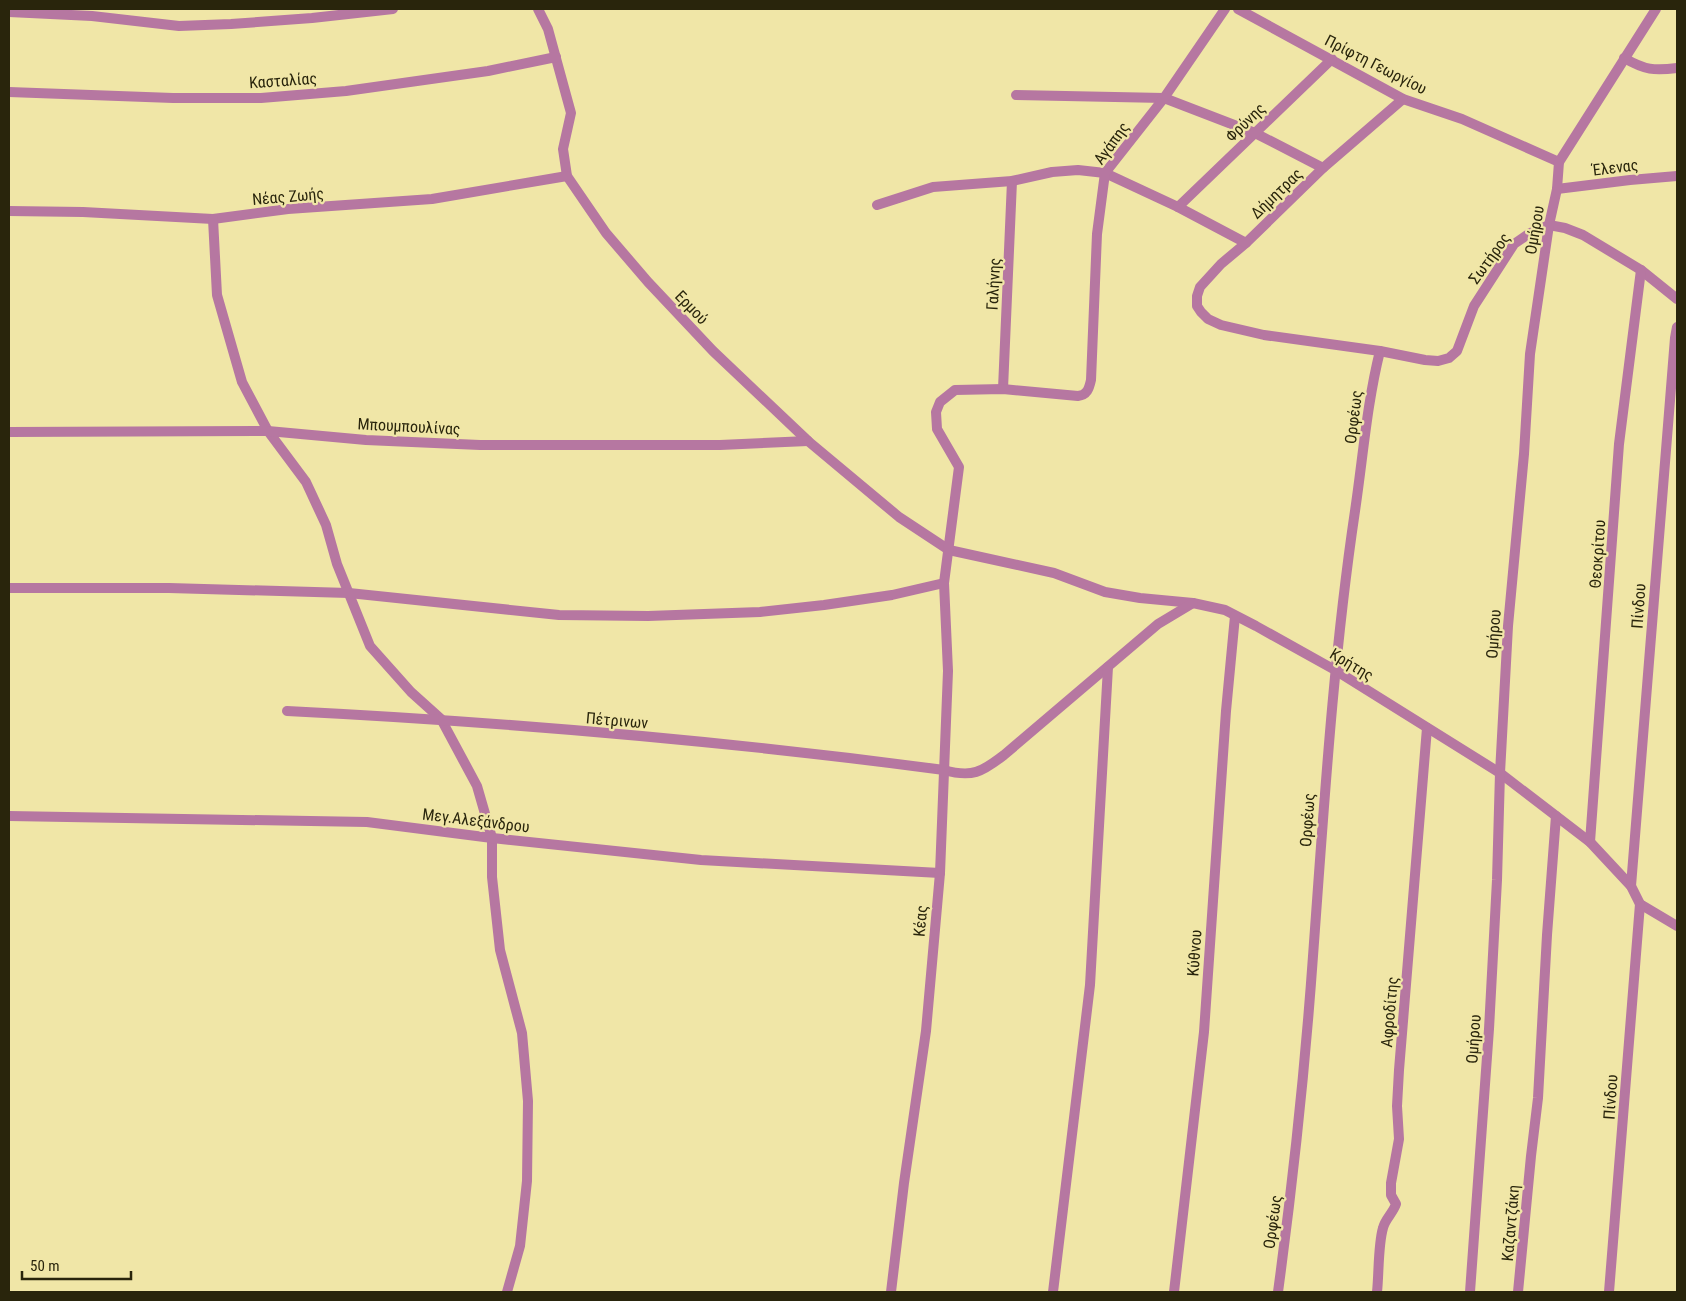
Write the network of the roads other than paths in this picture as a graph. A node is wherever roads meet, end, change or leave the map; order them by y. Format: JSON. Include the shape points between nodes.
{"nodes":[{"id":1,"x":393,"y":9,"type":"edge"},
{"id":2,"x":538,"y":9,"type":"edge"},
{"id":3,"x":1225,"y":9,"type":"edge"},
{"id":4,"x":1238,"y":9,"type":"edge"},
{"id":5,"x":1656,"y":9,"type":"edge"},
{"id":6,"x":9,"y":12,"type":"edge"},
{"id":7,"x":556,"y":57,"type":"junction"},
{"id":8,"x":1624,"y":58,"type":"junction"},
{"id":9,"x":1332,"y":59,"type":"junction"},
{"id":10,"x":1677,"y":68,"type":"edge"},
{"id":11,"x":9,"y":92,"type":"edge"},
{"id":12,"x":1016,"y":95,"type":"dead end"},
{"id":13,"x":1164,"y":98,"type":"junction"},
{"id":14,"x":1403,"y":99,"type":"junction"},
{"id":15,"x":1255,"y":133,"type":"junction"},
{"id":16,"x":1559,"y":162,"type":"junction"},
{"id":17,"x":1323,"y":168,"type":"junction"},
{"id":18,"x":1106,"y":173,"type":"junction"},
{"id":19,"x":567,"y":176,"type":"junction"},
{"id":20,"x":1677,"y":176,"type":"edge"},
{"id":21,"x":1012,"y":182,"type":"junction"},
{"id":22,"x":1557,"y":189,"type":"junction"},
{"id":23,"x":877,"y":205,"type":"dead end"},
{"id":24,"x":1178,"y":207,"type":"junction"},
{"id":25,"x":9,"y":211,"type":"edge"},
{"id":26,"x":213,"y":219,"type":"junction"},
{"id":27,"x":1549,"y":225,"type":"junction"},
{"id":28,"x":1246,"y":243,"type":"junction"},
{"id":29,"x":1641,"y":270,"type":"junction"},
{"id":30,"x":1677,"y":299,"type":"edge"},
{"id":31,"x":1677,"y":328,"type":"edge"},
{"id":32,"x":1380,"y":351,"type":"junction"},
{"id":33,"x":1090,"y":380,"type":"joint"},
{"id":34,"x":1003,"y":389,"type":"junction"},
{"id":35,"x":268,"y":431,"type":"junction"},
{"id":36,"x":9,"y":432,"type":"edge"},
{"id":37,"x":808,"y":440,"type":"junction"},
{"id":38,"x":949,"y":550,"type":"junction"},
{"id":39,"x":944,"y":583,"type":"junction"},
{"id":40,"x":9,"y":588,"type":"edge"},
{"id":41,"x":349,"y":593,"type":"junction"},
{"id":42,"x":1193,"y":603,"type":"junction"},
{"id":43,"x":1235,"y":616,"type":"junction"},
{"id":44,"x":1108,"y":667,"type":"junction"},
{"id":45,"x":1335,"y":670,"type":"junction"},
{"id":46,"x":286,"y":711,"type":"dead end"},
{"id":47,"x":442,"y":719,"type":"junction"},
{"id":48,"x":1427,"y":728,"type":"junction"},
{"id":49,"x":944,"y":770,"type":"junction"},
{"id":50,"x":1500,"y":773,"type":"junction"},
{"id":51,"x":9,"y":816,"type":"edge"},
{"id":52,"x":1556,"y":816,"type":"junction"},
{"id":53,"x":492,"y":838,"type":"junction"},
{"id":54,"x":1590,"y":842,"type":"junction"},
{"id":55,"x":940,"y":873,"type":"junction"},
{"id":56,"x":1631,"y":886,"type":"junction"},
{"id":57,"x":1640,"y":904,"type":"junction"},
{"id":58,"x":1677,"y":926,"type":"edge"},
{"id":59,"x":506,"y":1292,"type":"edge"},
{"id":60,"x":891,"y":1292,"type":"edge"},
{"id":61,"x":1054,"y":1292,"type":"edge"},
{"id":62,"x":1174,"y":1292,"type":"edge"},
{"id":63,"x":1278,"y":1292,"type":"edge"},
{"id":64,"x":1377,"y":1292,"type":"edge"},
{"id":65,"x":1470,"y":1292,"type":"edge"},
{"id":66,"x":1518,"y":1292,"type":"edge"},
{"id":67,"x":1609,"y":1292,"type":"edge"}],
"edges":[{"from":1,"to":6,"type":"street","via":[[312,18],[179,26],[92,16]]},
{"from":2,"to":7,"type":"street","name":"Ερμού"},
{"from":3,"to":13,"type":"street","name":"Αγάπης"},
{"from":4,"to":9,"type":"street","name":"Πρίφτη Γεωργίου"},
{"from":5,"to":8,"type":"street","name":"Ομήρου"},
{"from":7,"to":11,"type":"street","name":"Κασταλίας","via":[[488,71],[346,91],[261,98]]},
{"from":7,"to":19,"type":"street","name":"Ερμού","via":[[570,112],[563,149]]},
{"from":8,"to":10,"type":"street","via":[[1640,68]]},
{"from":8,"to":16,"type":"street","name":"Ομήρου"},
{"from":9,"to":14,"type":"street","name":"Πρίφτη Γεωργίου"},
{"from":9,"to":15,"type":"street","name":"Φρύνης"},
{"from":12,"to":13,"type":"street"},
{"from":13,"to":15,"type":"street"},
{"from":13,"to":18,"type":"street","name":"Αγάπης"},
{"from":14,"to":16,"type":"street","name":"Πρίφτη Γεωργίου","via":[[1462,119]]},
{"from":14,"to":17,"type":"street","name":"Δήμητρας"},
{"from":15,"to":17,"type":"street"},
{"from":15,"to":24,"type":"street","name":"Φρύνης"},
{"from":16,"to":22,"type":"street","name":"Ομήρου"},
{"from":17,"to":28,"type":"street","name":"Δήμητρας"},
{"from":18,"to":21,"type":"street","via":[[1052,172]]},
{"from":18,"to":24,"type":"street"},
{"from":18,"to":33,"type":"street","name":"Αγάπης","via":[[1097,234]]},
{"from":19,"to":26,"type":"street","name":"Νέας Ζωής","via":[[432,199],[288,209]]},
{"from":19,"to":37,"type":"street","name":"Ερμού","via":[[606,233],[648,282],[713,351]]},
{"from":20,"to":22,"type":"street","name":"Έλενας"},
{"from":21,"to":23,"type":"street","via":[[933,187]]},
{"from":21,"to":34,"type":"street","name":"Γαλήνης"},
{"from":22,"to":27,"type":"street","name":"Ομήρου"},
{"from":24,"to":28,"type":"street"},
{"from":25,"to":26,"type":"street","name":"Νέας Ζωής"},
{"from":26,"to":35,"type":"street","via":[[217,295],[242,382]]},
{"from":27,"to":29,"type":"street","via":[[1583,235]]},
{"from":27,"to":32,"type":"street","name":"Σωτήρος","via":[[1514,244],[1474,306],[1457,351],[1449,358],[1425,360]]},
{"from":27,"to":50,"type":"street","name":"Ομήρου","via":[[1530,354],[1508,626]]},
{"from":28,"to":32,"type":"street","name":"Δήμητρας","via":[[1200,287],[1197,306],[1208,319],[1220,326],[1264,335]]},
{"from":29,"to":30,"type":"street"},
{"from":29,"to":54,"type":"street","name":"Θεοκρίτου","via":[[1619,444]]},
{"from":31,"to":56,"type":"street","name":"Πίνδου"},
{"from":32,"to":45,"type":"street","name":"Ορφέως","via":[[1371,385]]},
{"from":33,"to":34,"type":"street","name":"Κέας","via":[[1088,391],[1082,395]]},
{"from":34,"to":38,"type":"street","name":"Κέας","via":[[955,390],[940,402],[936,412],[937,430],[959,467]]},
{"from":35,"to":36,"type":"street","name":"Μπουμπουλίνας"},
{"from":35,"to":37,"type":"street","name":"Μπουμπουλίνας","via":[[366,440],[480,445],[720,445]]},
{"from":35,"to":41,"type":"street","via":[[306,482],[326,525]]},
{"from":37,"to":38,"type":"street","name":"Ερμού","via":[[899,517]]},
{"from":38,"to":39,"type":"street","name":"Κέας"},
{"from":38,"to":42,"type":"street","name":"Κρήτης","via":[[1054,573],[1105,592]]},
{"from":39,"to":41,"type":"street","via":[[824,605],[760,612],[648,616],[560,615]]},
{"from":39,"to":49,"type":"street","name":"Κέας","via":[[948,671]]},
{"from":40,"to":41,"type":"street"},
{"from":41,"to":47,"type":"street","via":[[370,646],[411,692]]},
{"from":42,"to":43,"type":"street","name":"Κρήτης"},
{"from":42,"to":44,"type":"street","name":"Πέτρινων","via":[[1158,624]]},
{"from":43,"to":45,"type":"street","name":"Κρήτης"},
{"from":43,"to":62,"type":"street","name":"Κύθνου","via":[[1204,1032]]},
{"from":44,"to":49,"type":"street","name":"Πέτρινων","via":[[988,767],[975,773],[959,774]]},
{"from":44,"to":61,"type":"street","via":[[1090,985]]},
{"from":45,"to":48,"type":"street","name":"Κρήτης"},
{"from":45,"to":63,"type":"street","name":"Ορφέως","via":[[1297,1137]]},
{"from":46,"to":47,"type":"street","name":"Πέτρινων"},
{"from":47,"to":49,"type":"street","name":"Πέτρινων","via":[[821,754]]},
{"from":47,"to":53,"type":"street","via":[[478,786]]},
{"from":48,"to":50,"type":"street","name":"Κρήτης"},
{"from":48,"to":64,"type":"street","name":"Αφροδίτης","via":[[1399,1070],[1399,1139],[1391,1183],[1391,1195],[1396,1204],[1382,1231]]},
{"from":49,"to":55,"type":"street","name":"Κέας"},
{"from":50,"to":52,"type":"street","name":"Κρήτης"},
{"from":50,"to":65,"type":"street","name":"Ομήρου","via":[[1489,1019]]},
{"from":51,"to":53,"type":"street","name":"Μεγ.Αλεξάνδρου","via":[[367,822]]},
{"from":52,"to":54,"type":"street","name":"Κρήτης"},
{"from":52,"to":66,"type":"street","name":"Καζαντζάκη","via":[[1538,1098]]},
{"from":53,"to":55,"type":"street","name":"Μεγ.Αλεξάνδρου","via":[[701,860]]},
{"from":53,"to":59,"type":"street","via":[[492,877],[500,950],[522,1033],[528,1102],[527,1182],[520,1246]]},
{"from":54,"to":56,"type":"street","name":"Κρήτης"},
{"from":55,"to":60,"type":"street","name":"Κέας","via":[[926,1031]]},
{"from":56,"to":57,"type":"street","name":"Κρήτης"},
{"from":57,"to":58,"type":"street"},
{"from":57,"to":67,"type":"street","name":"Πίνδου"}]}
